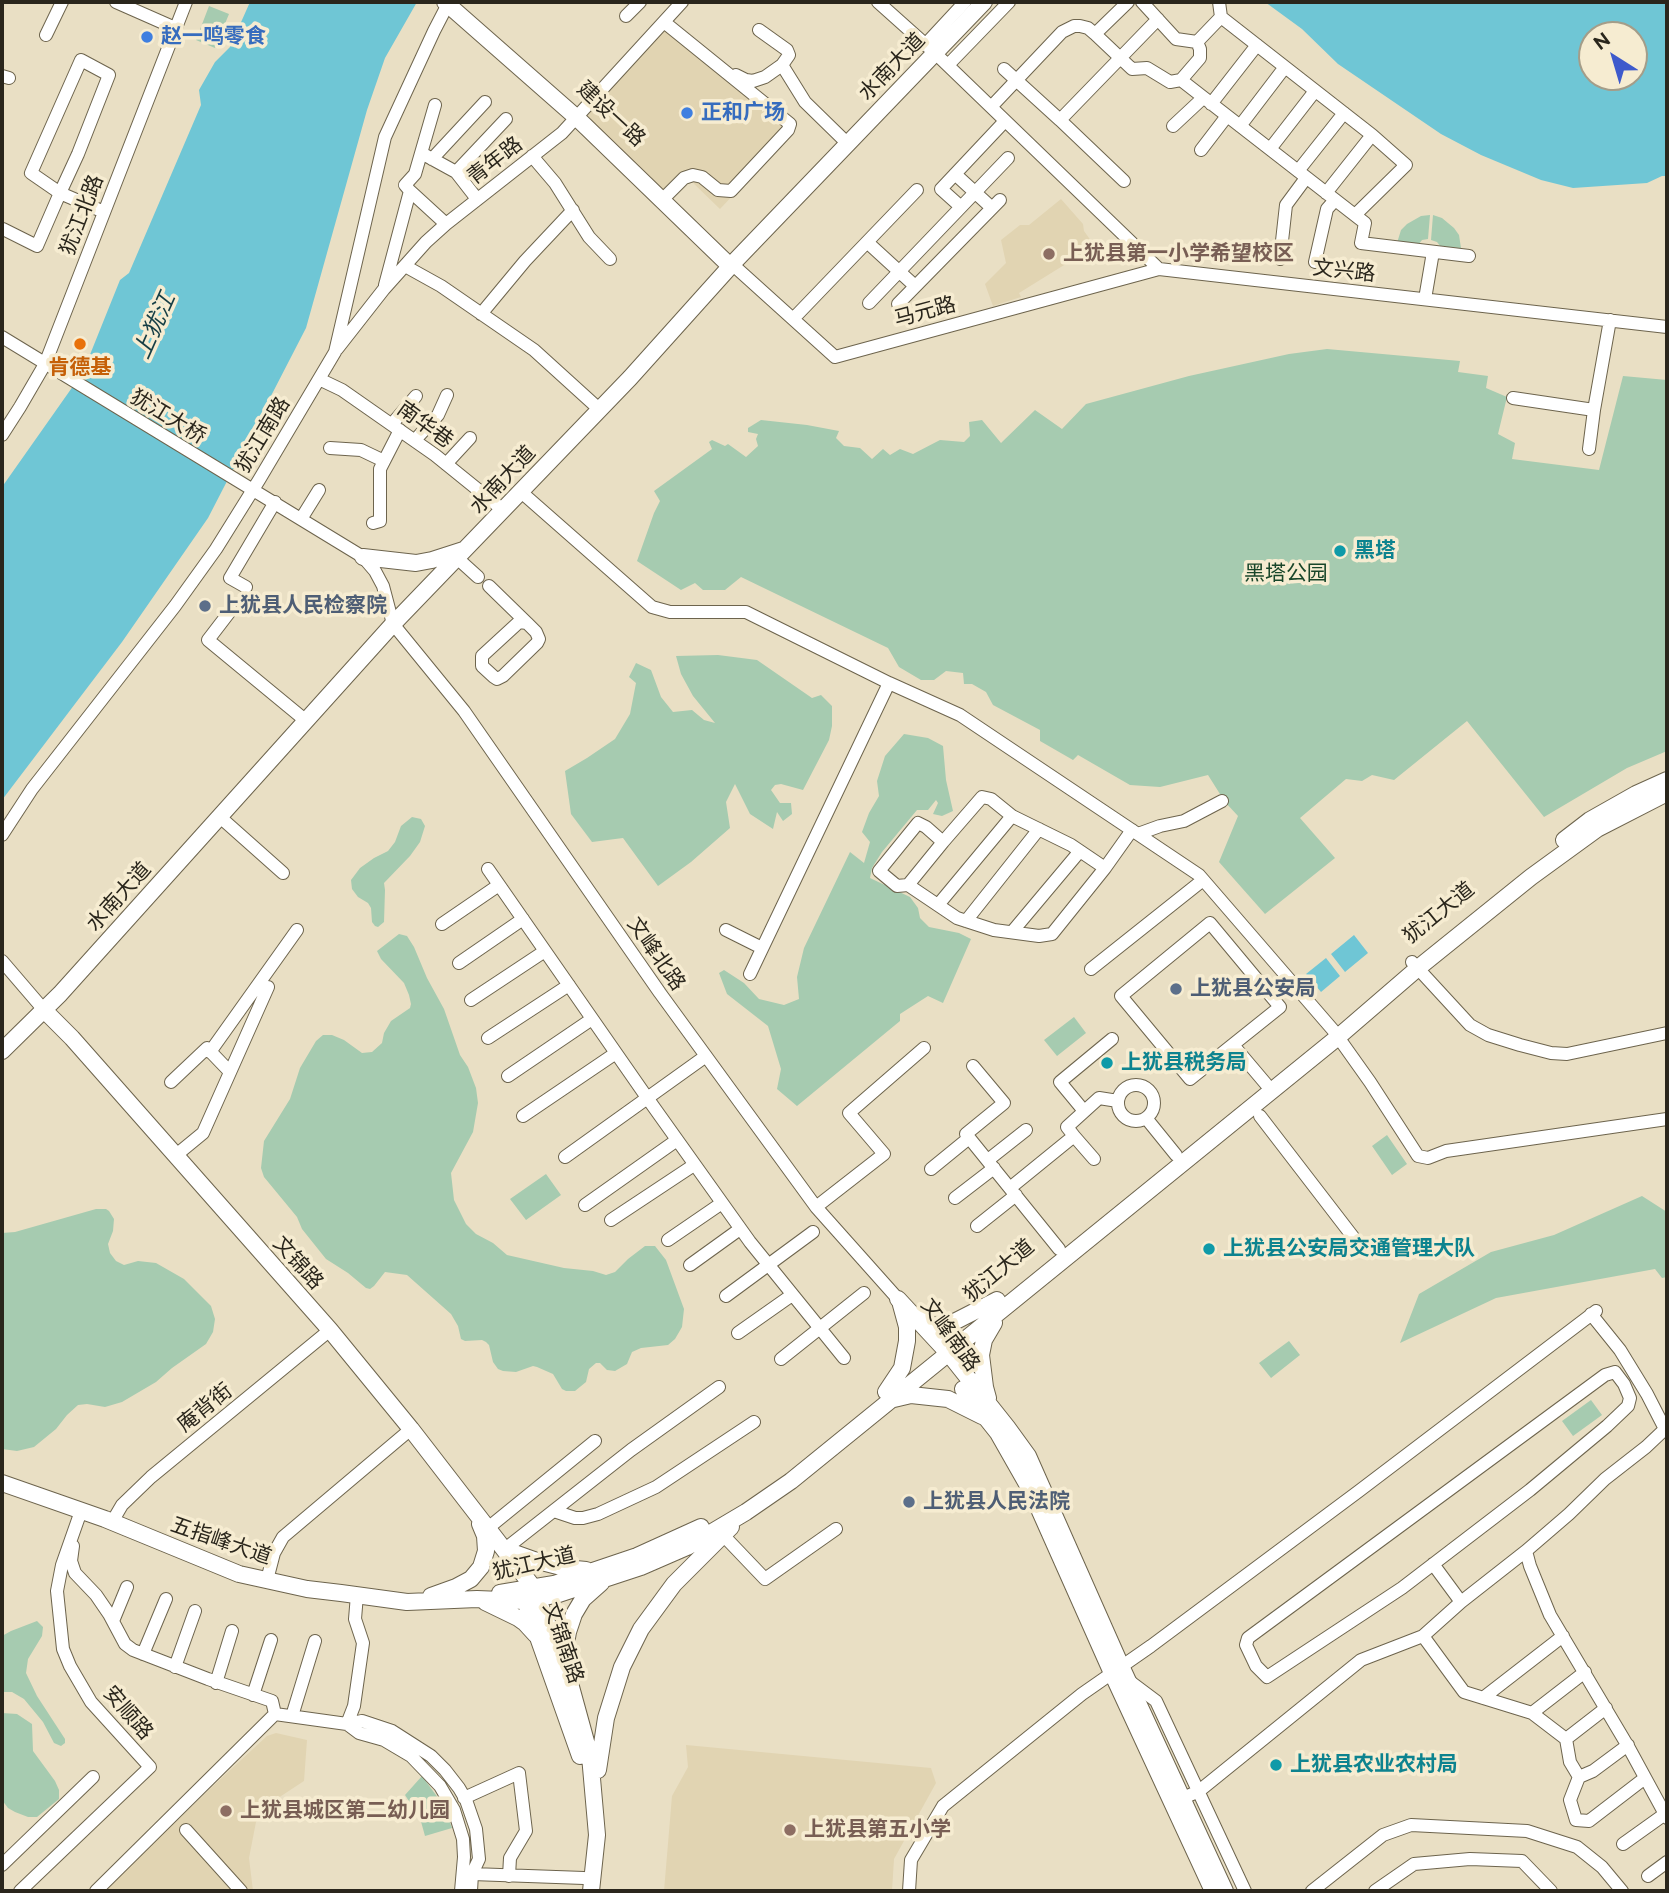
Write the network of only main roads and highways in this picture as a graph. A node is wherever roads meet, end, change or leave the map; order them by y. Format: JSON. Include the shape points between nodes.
{"nodes":[{"id":1,"x":450,"y":2,"type":"edge"},
{"id":2,"x":985,"y":2,"type":"edge"},
{"id":3,"x":578,"y":116,"type":"junction"},
{"id":4,"x":733,"y":263,"type":"junction"},
{"id":5,"x":461,"y":554,"type":"junction"},
{"id":6,"x":363,"y":557,"type":"road end"},
{"id":7,"x":1667,"y":780,"type":"edge"},
{"id":8,"x":1667,"y":793,"type":"edge"},
{"id":9,"x":1415,"y":965,"type":"junction"},
{"id":10,"x":44,"y":1010,"type":"junction"},
{"id":11,"x":1335,"y":1034,"type":"junction"},
{"id":12,"x":2,"y":1051,"type":"edge"},
{"id":13,"x":900,"y":1302,"type":"junction"},
{"id":14,"x":1000,"y":1305,"type":"junction"},
{"id":15,"x":941,"y":1353,"type":"junction"},
{"id":16,"x":889,"y":1396,"type":"junction"},
{"id":17,"x":989,"y":1413,"type":"junction"},
{"id":18,"x":2,"y":1483,"type":"edge"},
{"id":19,"x":476,"y":1512,"type":"junction"},
{"id":20,"x":746,"y":1512,"type":"junction"},
{"id":21,"x":507,"y":1551,"type":"junction"},
{"id":22,"x":602,"y":1574,"type":"junction"},
{"id":23,"x":530,"y":1594,"type":"junction"},
{"id":24,"x":477,"y":1599,"type":"junction"},
{"id":25,"x":414,"y":1601,"type":"junction"},
{"id":26,"x":539,"y":1637,"type":"junction"},
{"id":27,"x":563,"y":1663,"type":"junction"},
{"id":28,"x":593,"y":1797,"type":"junction"},
{"id":29,"x":1178,"y":1800,"type":"junction"},
{"id":30,"x":586,"y":1887,"type":"edge"},
{"id":31,"x":1213,"y":1891,"type":"edge"},
{"id":32,"x":1225,"y":1891,"type":"edge"}],
"edges":[{"from":1,"to":3,"type":"main road","name":"建设一路"},
{"from":2,"to":4,"type":"main road","name":"水南大道","via":[[930,49]]},
{"from":3,"to":4,"type":"main road"},
{"from":3,"to":4,"type":"main road","name":"建设一路","via":[[667,195]]},
{"from":4,"to":5,"type":"main road","name":"水南大道"},
{"from":5,"to":6,"type":"main road","via":[[416,563]]},
{"from":5,"to":10,"type":"main road","name":"水南大道"},
{"from":7,"to":9,"type":"main road","name":"犹江大道","via":[[1590,820]]},
{"from":8,"to":9,"type":"main road","name":"犹江大道","via":[[1597,829]]},
{"from":9,"to":11,"type":"main road","name":"犹江大道"},
{"from":10,"to":12,"type":"main road","name":"水南大道"},
{"from":10,"to":19,"type":"main road","name":"文锦路","via":[[330,1331]]},
{"from":11,"to":14,"type":"main road","name":"犹江大道"},
{"from":11,"to":14,"type":"main road","name":"犹江大道","via":[[1059,1249]]},
{"from":13,"to":14,"type":"main road","via":[[927,1324],[938,1326]]},
{"from":13,"to":15,"type":"main road","name":"文峰南路"},
{"from":13,"to":16,"type":"main road","via":[[907,1341],[902,1368]]},
{"from":14,"to":15,"type":"main road","name":"犹江大道"},
{"from":14,"to":17,"type":"main road","via":[[981,1353]]},
{"from":15,"to":16,"type":"main road","name":"犹江大道"},
{"from":15,"to":17,"type":"main road","name":"文峰南路"},
{"from":16,"to":17,"type":"main road","via":[[948,1399]]},
{"from":16,"to":20,"type":"main road","name":"犹江大道","via":[[791,1481]]},
{"from":16,"to":22,"type":"main road","name":"犹江大道","via":[[741,1506]]},
{"from":17,"to":29,"type":"main road","name":"文峰南路","via":[[1120,1673]]},
{"from":18,"to":25,"type":"main road","name":"五指峰大道","via":[[79,1518],[112,1522],[239,1574],[307,1589]]},
{"from":19,"to":21,"type":"main road","name":"文锦路"},
{"from":19,"to":25,"type":"main road","via":[[485,1536],[481,1567],[456,1587]]},
{"from":20,"to":22,"type":"main road","name":"犹江大道","via":[[687,1547],[641,1567]]},
{"from":20,"to":28,"type":"main road","via":[[674,1584],[641,1629],[622,1667],[606,1718]]},
{"from":21,"to":22,"type":"main road"},
{"from":21,"to":23,"type":"main road","name":"文锦南路"},
{"from":22,"to":23,"type":"main road","name":"犹江大道"},
{"from":22,"to":27,"type":"main road","via":[[575,1614]]},
{"from":23,"to":24,"type":"main road","name":"犹江大道"},
{"from":23,"to":26,"type":"main road","name":"文锦南路"},
{"from":23,"to":27,"type":"main road","name":"文锦南路"},
{"from":24,"to":25,"type":"main road","name":"五指峰大道"},
{"from":24,"to":26,"type":"main road","via":[[510,1613]]},
{"from":26,"to":30,"type":"main road","name":"文锦南路","via":[[582,1760],[588,1834]]},
{"from":27,"to":28,"type":"main road","name":"文锦南路","via":[[590,1756]]},
{"from":28,"to":30,"type":"main road","name":"文锦南路","via":[[597,1835]]},
{"from":29,"to":31,"type":"main road","name":"文峰南路"},
{"from":29,"to":32,"type":"main road","name":"文峰南路"}]}
